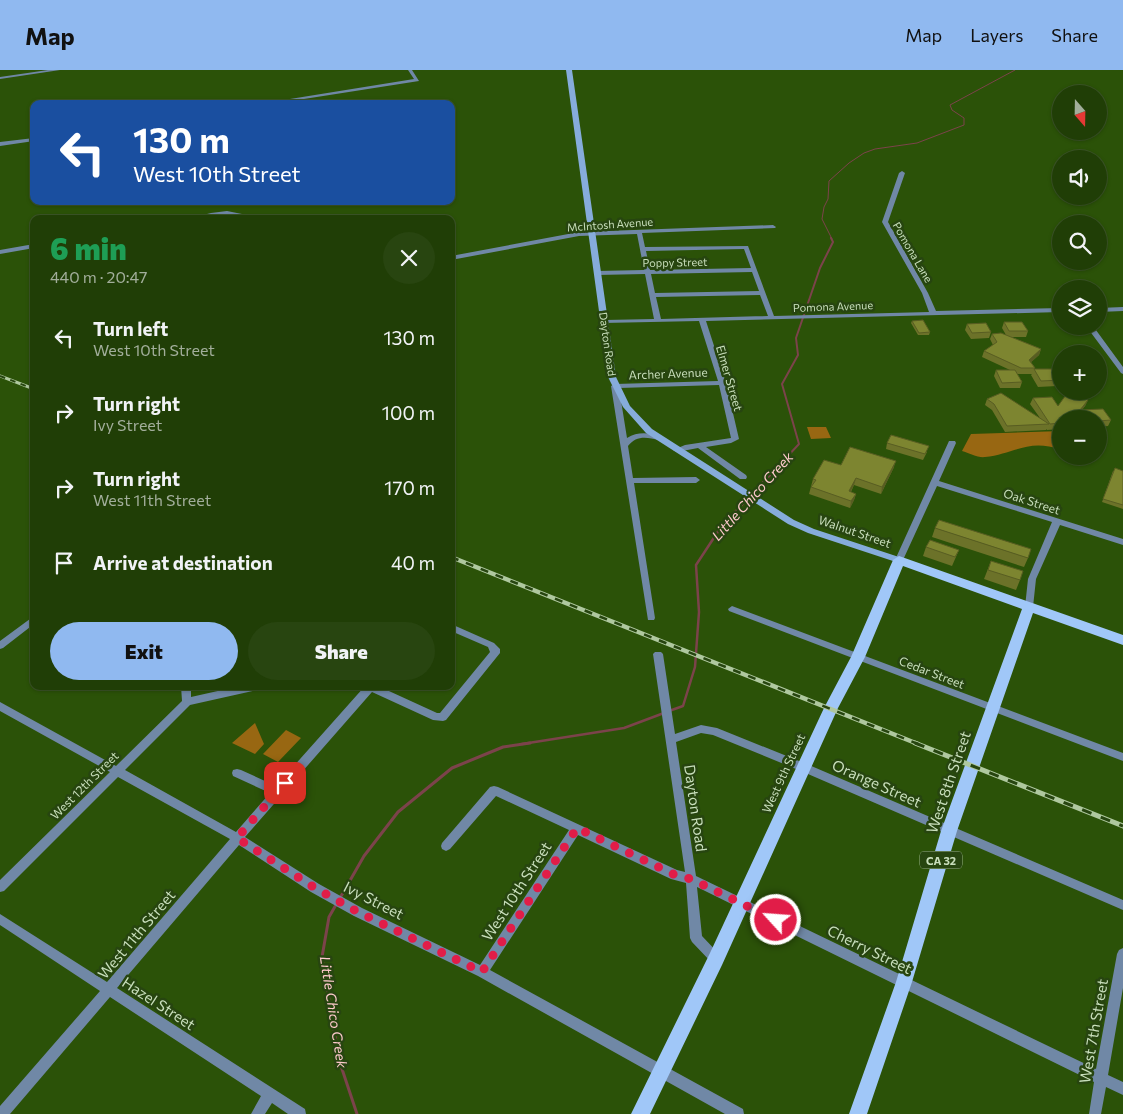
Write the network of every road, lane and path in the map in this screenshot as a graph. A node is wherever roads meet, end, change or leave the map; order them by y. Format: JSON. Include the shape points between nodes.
{"nodes":[{"id":1,"x":58,"y":70,"type":"edge"},
{"id":2,"x":410,"y":70,"type":"edge"},
{"id":3,"x":569,"y":70,"type":"edge"},
{"id":4,"x":0,"y":78,"type":"edge"},
{"id":5,"x":287,"y":100,"type":"edge"},
{"id":6,"x":30,"y":140,"type":"edge"},
{"id":7,"x":0,"y":144,"type":"edge"},
{"id":8,"x":902,"y":173,"type":"dead end"},
{"id":9,"x":215,"y":215,"type":"edge"},
{"id":10,"x":239,"y":215,"type":"edge"},
{"id":11,"x":773,"y":227,"type":"dead end"},
{"id":12,"x":639,"y":231,"type":"junction"},
{"id":13,"x":593,"y":233,"type":"junction"},
{"id":14,"x":30,"y":247,"type":"edge"},
{"id":15,"x":643,"y":249,"type":"junction"},
{"id":16,"x":0,"y":252,"type":"edge"},
{"id":17,"x":455,"y":257,"type":"edge"},
{"id":18,"x":754,"y":270,"type":"junction"},
{"id":19,"x":648,"y":272,"type":"junction"},
{"id":20,"x":597,"y":273,"type":"junction"},
{"id":21,"x":762,"y":293,"type":"junction"},
{"id":22,"x":652,"y":295,"type":"junction"},
{"id":23,"x":1123,"y":309,"type":"edge"},
{"id":24,"x":1052,"y":310,"type":"edge"},
{"id":25,"x":1107,"y":310,"type":"edge"},
{"id":26,"x":933,"y":313,"type":"junction"},
{"id":27,"x":772,"y":318,"type":"junction"},
{"id":28,"x":702,"y":320,"type":"junction"},
{"id":29,"x":658,"y":321,"type":"junction"},
{"id":30,"x":605,"y":322,"type":"junction"},
{"id":31,"x":1096,"y":335,"type":"edge"},
{"id":32,"x":1123,"y":372,"type":"edge"},
{"id":33,"x":722,"y":383,"type":"junction"},
{"id":34,"x":615,"y":386,"type":"junction"},
{"id":35,"x":659,"y":438,"type":"junction"},
{"id":36,"x":952,"y":443,"type":"dead end"},
{"id":37,"x":625,"y":445,"type":"junction"},
{"id":38,"x":699,"y":445,"type":"junction"},
{"id":39,"x":677,"y":450,"type":"junction"},
{"id":40,"x":743,"y":477,"type":"dead end"},
{"id":41,"x":696,"y":480,"type":"dead end"},
{"id":42,"x":630,"y":481,"type":"junction"},
{"id":43,"x":934,"y":482,"type":"junction"},
{"id":44,"x":1057,"y":521,"type":"junction"},
{"id":45,"x":1123,"y":542,"type":"edge"},
{"id":46,"x":899,"y":560,"type":"junction"},
{"id":47,"x":1029,"y":608,"type":"junction"},
{"id":48,"x":732,"y":609,"type":"dead end"},
{"id":49,"x":651,"y":618,"type":"dead end"},
{"id":50,"x":30,"y":622,"type":"edge"},
{"id":51,"x":455,"y":629,"type":"edge"},
{"id":52,"x":1123,"y":640,"type":"edge"},
{"id":53,"x":0,"y":646,"type":"edge"},
{"id":54,"x":658,"y":654,"type":"dead end"},
{"id":55,"x":858,"y":657,"type":"junction"},
{"id":56,"x":186,"y":690,"type":"edge"},
{"id":57,"x":240,"y":690,"type":"edge"},
{"id":58,"x":367,"y":690,"type":"edge"},
{"id":59,"x":379,"y":690,"type":"edge"},
{"id":60,"x":187,"y":702,"type":"junction"},
{"id":61,"x":0,"y":706,"type":"edge"},
{"id":62,"x":992,"y":708,"type":"junction"},
{"id":63,"x":671,"y":740,"type":"junction"},
{"id":64,"x":1123,"y":757,"type":"edge"},
{"id":65,"x":805,"y":768,"type":"junction"},
{"id":66,"x":117,"y":772,"type":"junction"},
{"id":67,"x":237,"y":773,"type":"dead end"},
{"id":68,"x":277,"y":792,"type":"junction"},
{"id":69,"x":577,"y":828,"type":"junction"},
{"id":70,"x":949,"y":831,"type":"junction"},
{"id":71,"x":237,"y":838,"type":"junction"},
{"id":72,"x":446,"y":846,"type":"dead end"},
{"id":73,"x":691,"y":879,"type":"junction"},
{"id":74,"x":0,"y":887,"type":"edge"},
{"id":75,"x":742,"y":903,"type":"junction"},
{"id":76,"x":1123,"y":905,"type":"edge"},
{"id":77,"x":0,"y":919,"type":"edge"},
{"id":78,"x":1123,"y":954,"type":"edge"},
{"id":79,"x":716,"y":958,"type":"junction"},
{"id":80,"x":482,"y":972,"type":"junction"},
{"id":81,"x":904,"y":982,"type":"junction"},
{"id":82,"x":109,"y":991,"type":"junction"},
{"id":83,"x":661,"y":1070,"type":"junction"},
{"id":84,"x":1102,"y":1079,"type":"junction"},
{"id":85,"x":1123,"y":1089,"type":"edge"},
{"id":86,"x":270,"y":1095,"type":"junction"},
{"id":87,"x":2,"y":1114,"type":"edge"},
{"id":88,"x":257,"y":1114,"type":"edge"},
{"id":89,"x":300,"y":1114,"type":"edge"},
{"id":90,"x":640,"y":1114,"type":"edge"},
{"id":91,"x":738,"y":1114,"type":"edge"},
{"id":92,"x":858,"y":1114,"type":"edge"},
{"id":93,"x":1096,"y":1114,"type":"edge"}],
"edges":[{"from":1,"to":4,"type":"street"},
{"from":2,"to":5,"type":"street","via":[[417,80]]},
{"from":3,"to":13,"type":"street","name":"Dayton Road"},
{"from":6,"to":7,"type":"street"},
{"from":8,"to":26,"type":"street","name":"Pomona Lane","via":[[884,222]]},
{"from":9,"to":10,"type":"street"},
{"from":11,"to":12,"type":"street","name":"McIntosh Avenue"},
{"from":12,"to":13,"type":"street","name":"McIntosh Avenue"},
{"from":12,"to":15,"type":"street"},
{"from":13,"to":17,"type":"street","name":"McIntosh Avenue"},
{"from":13,"to":20,"type":"street","name":"Dayton Road"},
{"from":14,"to":16,"type":"street"},
{"from":15,"to":18,"type":"street","via":[[746,247]]},
{"from":15,"to":19,"type":"street"},
{"from":18,"to":19,"type":"street","name":"Poppy Street"},
{"from":18,"to":21,"type":"street"},
{"from":19,"to":20,"type":"street","name":"Poppy Street"},
{"from":19,"to":22,"type":"street"},
{"from":20,"to":30,"type":"street","name":"Dayton Road"},
{"from":21,"to":22,"type":"street"},
{"from":21,"to":27,"type":"street"},
{"from":22,"to":29,"type":"street"},
{"from":23,"to":25,"type":"street"},
{"from":24,"to":26,"type":"street","name":"Pomona Avenue"},
{"from":26,"to":27,"type":"street","name":"Pomona Avenue"},
{"from":27,"to":28,"type":"street","name":"Pomona Avenue"},
{"from":28,"to":29,"type":"street","name":"Pomona Avenue"},
{"from":28,"to":33,"type":"street","name":"Elmer Street"},
{"from":29,"to":30,"type":"street","name":"Pomona Avenue"},
{"from":30,"to":34,"type":"street","name":"Dayton Road"},
{"from":31,"to":32,"type":"street"},
{"from":33,"to":34,"type":"street","name":"Archer Avenue"},
{"from":33,"to":38,"type":"street","name":"Elmer Street","via":[[735,437],[733,441]]},
{"from":34,"to":35,"type":"street","name":"Walnut Street","via":[[631,414]]},
{"from":34,"to":37,"type":"street","name":"Dayton Road"},
{"from":35,"to":37,"type":"street","via":[[637,436]]},
{"from":35,"to":39,"type":"street","name":"Walnut Street"},
{"from":36,"to":43,"type":"street","name":"West 9th Street"},
{"from":37,"to":42,"type":"street","name":"Dayton Road"},
{"from":38,"to":39,"type":"street"},
{"from":38,"to":40,"type":"street"},
{"from":39,"to":46,"type":"street","name":"Walnut Street","via":[[791,522]]},
{"from":41,"to":42,"type":"street"},
{"from":42,"to":49,"type":"street","name":"Dayton Road"},
{"from":43,"to":44,"type":"street","name":"Oak Street"},
{"from":43,"to":46,"type":"street","name":"West 9th Street"},
{"from":44,"to":45,"type":"street","name":"Oak Street"},
{"from":44,"to":47,"type":"street","name":"West 8th Street","via":[[1032,580]]},
{"from":46,"to":47,"type":"main road","name":"Walnut Street"},
{"from":46,"to":55,"type":"main road","name":"West 9th Street"},
{"from":47,"to":52,"type":"main road","name":"Walnut Street"},
{"from":47,"to":62,"type":"main road","name":"West 8th Street","number":"CA 32"},
{"from":48,"to":55,"type":"street","name":"Cedar Street"},
{"from":50,"to":53,"type":"street"},
{"from":51,"to":59,"type":"street","via":[[491,645],[495,653],[443,717],[436,717]]},
{"from":54,"to":63,"type":"street","name":"Dayton Road"},
{"from":55,"to":62,"type":"street","name":"Cedar Street"},
{"from":55,"to":65,"type":"main road","name":"West 9th Street"},
{"from":56,"to":60,"type":"street"},
{"from":57,"to":60,"type":"street"},
{"from":58,"to":68,"type":"street","name":"West 11th Street"},
{"from":60,"to":66,"type":"street","name":"West 12th Street"},
{"from":61,"to":66,"type":"street","name":"Ivy Street"},
{"from":62,"to":64,"type":"street","name":"Cedar Street"},
{"from":62,"to":70,"type":"main road","name":"West 8th Street","number":"CA 32"},
{"from":63,"to":65,"type":"street","name":"Orange Street","via":[[701,729],[714,731]]},
{"from":63,"to":73,"type":"street","name":"Dayton Road"},
{"from":65,"to":70,"type":"street","name":"Orange Street"},
{"from":65,"to":75,"type":"main road","name":"West 9th Street"},
{"from":66,"to":71,"type":"street","name":"Ivy Street"},
{"from":66,"to":74,"type":"street","name":"West 12th Street"},
{"from":67,"to":68,"type":"street"},
{"from":68,"to":71,"type":"street","name":"West 11th Street"},
{"from":69,"to":72,"type":"street","name":"Cherry Street","via":[[494,790]]},
{"from":69,"to":73,"type":"street","name":"Cherry Street","via":[[675,875]]},
{"from":69,"to":80,"type":"street","name":"West 10th Street"},
{"from":70,"to":76,"type":"street","name":"Orange Street"},
{"from":70,"to":81,"type":"main road","name":"West 8th Street","number":"CA 32"},
{"from":71,"to":80,"type":"street","name":"Ivy Street","via":[[358,912]]},
{"from":71,"to":82,"type":"street","name":"West 11th Street"},
{"from":73,"to":75,"type":"street","name":"Cherry Street"},
{"from":73,"to":79,"type":"street","name":"Dayton Road","via":[[696,938]]},
{"from":75,"to":79,"type":"main road","name":"West 9th Street"},
{"from":75,"to":81,"type":"street","name":"Cherry Street"},
{"from":77,"to":82,"type":"street","name":"Hazel Street"},
{"from":78,"to":84,"type":"street","name":"West 7th Street"},
{"from":79,"to":83,"type":"main road","name":"West 9th Street"},
{"from":80,"to":83,"type":"street","name":"Ivy Street"},
{"from":81,"to":84,"type":"street","name":"Cherry Street"},
{"from":81,"to":92,"type":"main road","name":"West 8th Street","number":"CA 32"},
{"from":82,"to":86,"type":"street","name":"Hazel Street"},
{"from":82,"to":87,"type":"street","name":"West 11th Street"},
{"from":83,"to":90,"type":"main road","name":"West 9th Street"},
{"from":83,"to":91,"type":"street","name":"Ivy Street"},
{"from":84,"to":85,"type":"street","name":"Cherry Street"},
{"from":84,"to":93,"type":"street","name":"West 7th Street"},
{"from":86,"to":88,"type":"street"},
{"from":86,"to":89,"type":"street","name":"Hazel Street"}]}
